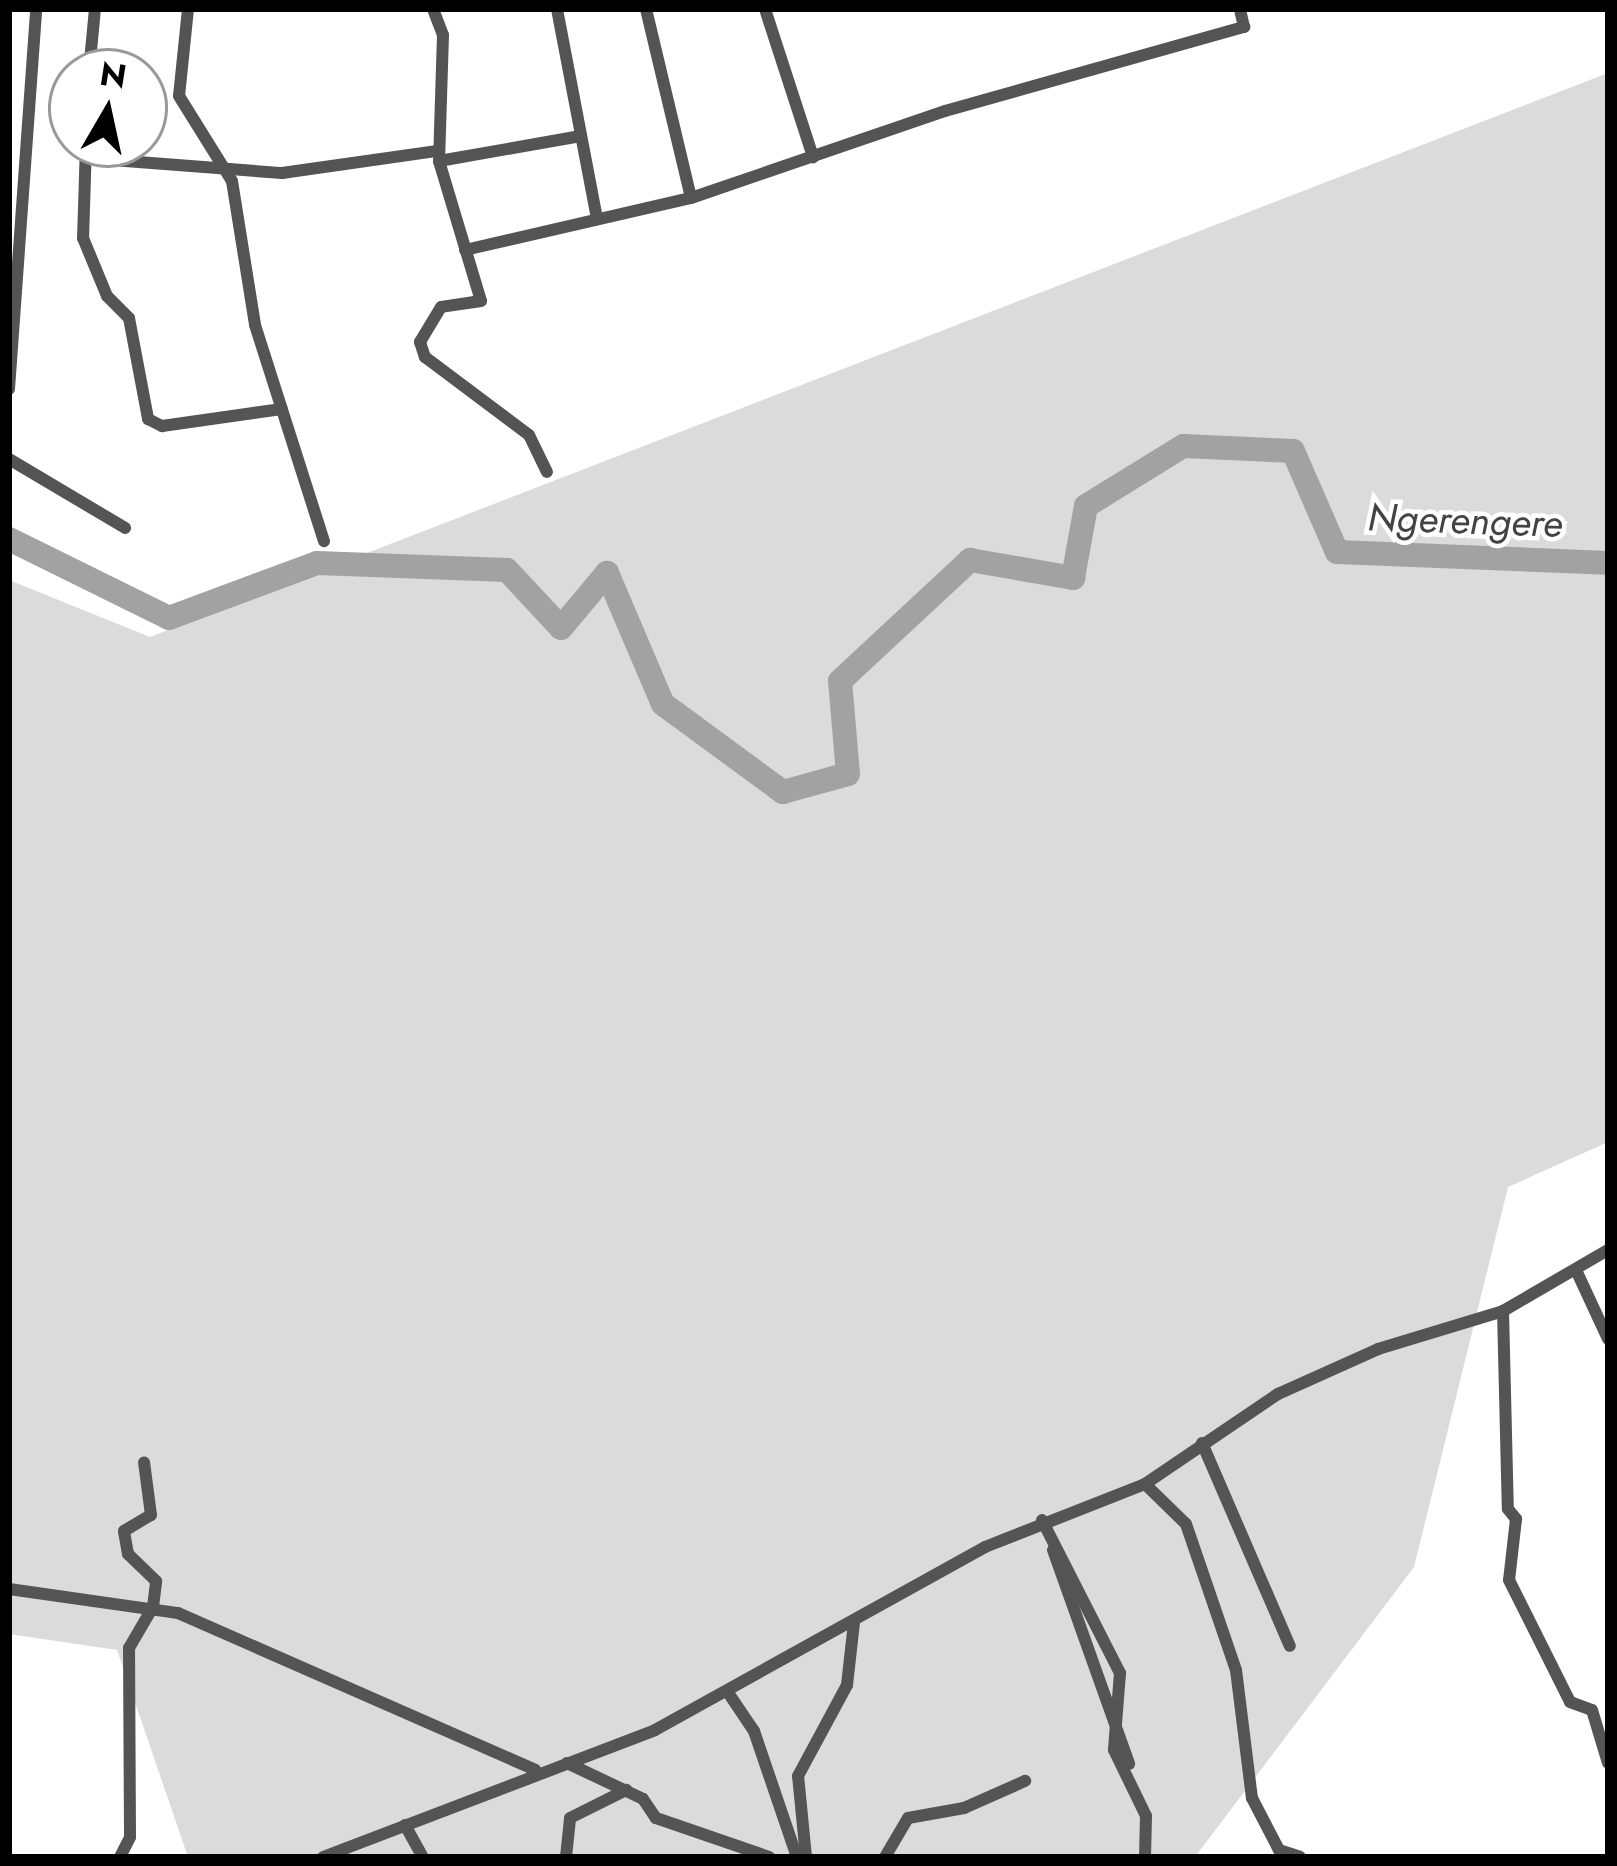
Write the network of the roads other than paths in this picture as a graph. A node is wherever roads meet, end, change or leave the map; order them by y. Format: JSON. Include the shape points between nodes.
{"nodes":[{"id":1,"x":36,"y":9,"type":"edge"},
{"id":2,"x":95,"y":9,"type":"edge"},
{"id":3,"x":188,"y":9,"type":"edge"},
{"id":4,"x":433,"y":9,"type":"edge"},
{"id":5,"x":557,"y":9,"type":"edge"},
{"id":6,"x":646,"y":9,"type":"edge"},
{"id":7,"x":766,"y":9,"type":"edge"},
{"id":8,"x":1240,"y":9,"type":"edge"},
{"id":9,"x":91,"y":48,"type":"edge"},
{"id":10,"x":9,"y":128,"type":"edge"},
{"id":11,"x":25,"y":128,"type":"junction"},
{"id":12,"x":581,"y":136,"type":"junction"},
{"id":13,"x":438,"y":156,"type":"junction"},
{"id":14,"x":813,"y":157,"type":"junction"},
{"id":15,"x":168,"y":160,"type":"edge"},
{"id":16,"x":85,"y":168,"type":"edge"},
{"id":17,"x":226,"y":172,"type":"junction"},
{"id":18,"x":691,"y":198,"type":"junction"},
{"id":19,"x":597,"y":219,"type":"junction"},
{"id":20,"x":465,"y":250,"type":"junction"},
{"id":21,"x":12,"y":291,"type":"edge"},
{"id":22,"x":9,"y":389,"type":"edge"},
{"id":23,"x":282,"y":409,"type":"junction"},
{"id":24,"x":9,"y":459,"type":"edge"},
{"id":25,"x":547,"y":472,"type":"dead end"},
{"id":26,"x":125,"y":528,"type":"dead end"},
{"id":27,"x":324,"y":541,"type":"dead end"},
{"id":28,"x":1608,"y":1250,"type":"edge"},
{"id":29,"x":1576,"y":1270,"type":"junction"},
{"id":30,"x":1503,"y":1311,"type":"junction"},
{"id":31,"x":1608,"y":1339,"type":"edge"},
{"id":32,"x":1202,"y":1443,"type":"junction"},
{"id":33,"x":144,"y":1462,"type":"dead end"},
{"id":34,"x":1144,"y":1484,"type":"junction"},
{"id":35,"x":1042,"y":1520,"type":"junction"},
{"id":36,"x":9,"y":1589,"type":"edge"},
{"id":37,"x":153,"y":1607,"type":"junction"},
{"id":38,"x":854,"y":1623,"type":"junction"},
{"id":39,"x":1290,"y":1646,"type":"dead end"},
{"id":40,"x":727,"y":1691,"type":"junction"},
{"id":41,"x":1118,"y":1718,"type":"junction"},
{"id":42,"x":567,"y":1763,"type":"junction"},
{"id":43,"x":1608,"y":1763,"type":"edge"},
{"id":44,"x":1129,"y":1764,"type":"dead end"},
{"id":45,"x":535,"y":1770,"type":"junction"},
{"id":46,"x":1025,"y":1781,"type":"dead end"},
{"id":47,"x":626,"y":1790,"type":"junction"},
{"id":48,"x":405,"y":1825,"type":"junction"},
{"id":49,"x":120,"y":1857,"type":"edge"},
{"id":50,"x":322,"y":1857,"type":"edge"},
{"id":51,"x":423,"y":1857,"type":"edge"},
{"id":52,"x":566,"y":1857,"type":"edge"},
{"id":53,"x":769,"y":1857,"type":"edge"},
{"id":54,"x":801,"y":1857,"type":"edge"},
{"id":55,"x":885,"y":1857,"type":"edge"},
{"id":56,"x":1144,"y":1857,"type":"edge"},
{"id":57,"x":1300,"y":1857,"type":"edge"}],
"edges":[{"from":1,"to":11,"type":"street"},
{"from":2,"to":9,"type":"street"},
{"from":3,"to":17,"type":"street","via":[[179,96]]},
{"from":4,"to":13,"type":"street","via":[[443,35]]},
{"from":5,"to":12,"type":"street"},
{"from":6,"to":18,"type":"street"},
{"from":7,"to":14,"type":"street"},
{"from":8,"to":14,"type":"street","via":[[1244,27]]},
{"from":10,"to":11,"type":"street"},
{"from":11,"to":21,"type":"street"},
{"from":12,"to":13,"type":"street"},
{"from":12,"to":19,"type":"street"},
{"from":13,"to":17,"type":"street"},
{"from":13,"to":20,"type":"street"},
{"from":14,"to":18,"type":"street"},
{"from":15,"to":17,"type":"street"},
{"from":16,"to":23,"type":"street","via":[[83,238],[107,296],[129,318],[148,419],[162,426]]},
{"from":17,"to":23,"type":"street"},
{"from":18,"to":19,"type":"street"},
{"from":19,"to":20,"type":"street"},
{"from":20,"to":25,"type":"street","via":[[481,301],[430,315],[422,351],[524,429]]},
{"from":21,"to":22,"type":"street"},
{"from":23,"to":27,"type":"street"},
{"from":24,"to":26,"type":"street"},
{"from":28,"to":29,"type":"street"},
{"from":29,"to":30,"type":"street"},
{"from":29,"to":31,"type":"street"},
{"from":30,"to":32,"type":"street","via":[[1312,1377]]},
{"from":30,"to":43,"type":"street","via":[[1508,1509],[1516,1519],[1509,1580],[1570,1702],[1592,1710]]},
{"from":32,"to":34,"type":"street"},
{"from":32,"to":39,"type":"street"},
{"from":33,"to":37,"type":"street","via":[[152,1515],[124,1531],[128,1554],[156,1581]]},
{"from":34,"to":35,"type":"street"},
{"from":34,"to":57,"type":"street","via":[[1186,1524],[1236,1670],[1252,1798],[1279,1850]]},
{"from":35,"to":38,"type":"street"},
{"from":35,"to":41,"type":"street"},
{"from":35,"to":41,"type":"street","via":[[1111,1649],[1123,1684]]},
{"from":36,"to":37,"type":"street"},
{"from":37,"to":45,"type":"street"},
{"from":37,"to":49,"type":"street","via":[[129,1648],[130,1837]]},
{"from":38,"to":40,"type":"street"},
{"from":38,"to":54,"type":"street","via":[[848,1685],[798,1776]]},
{"from":40,"to":42,"type":"street"},
{"from":40,"to":54,"type":"street","via":[[754,1731]]},
{"from":41,"to":44,"type":"street"},
{"from":41,"to":56,"type":"street","via":[[1114,1750],[1145,1816]]},
{"from":42,"to":45,"type":"street"},
{"from":42,"to":47,"type":"street"},
{"from":45,"to":48,"type":"street"},
{"from":46,"to":55,"type":"street","via":[[932,1818],[908,1818]]},
{"from":47,"to":52,"type":"street","via":[[570,1818]]},
{"from":47,"to":53,"type":"street","via":[[656,1818]]},
{"from":48,"to":50,"type":"street"},
{"from":48,"to":51,"type":"street"}]}
